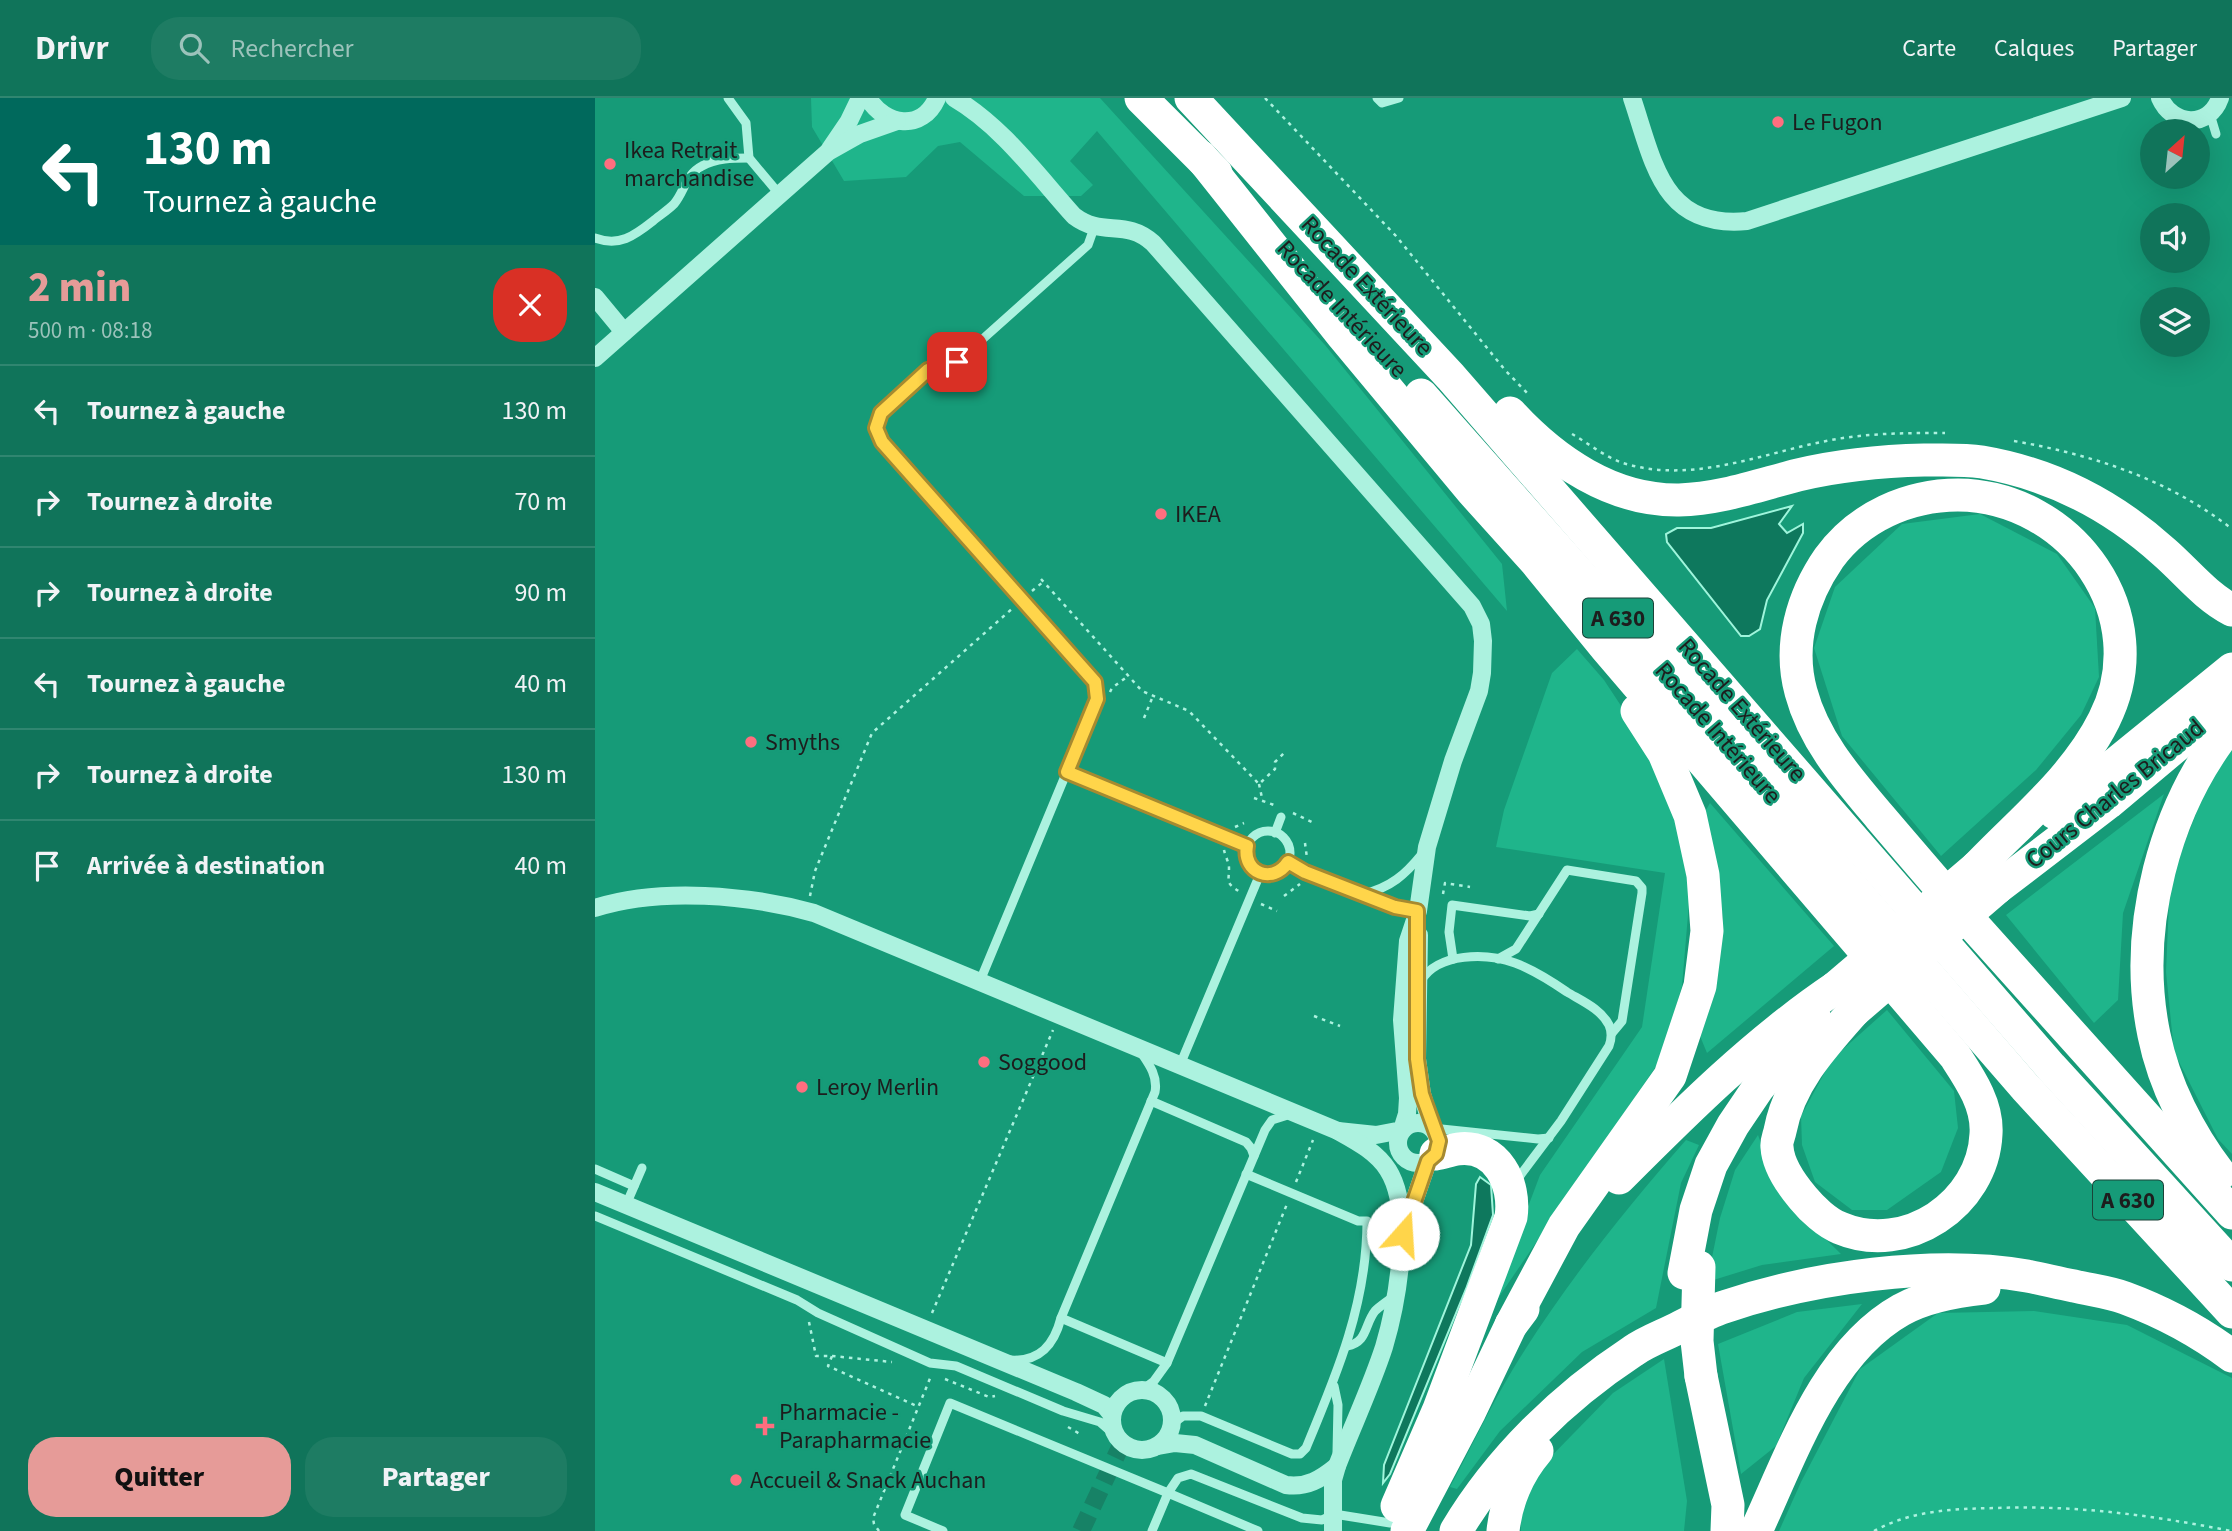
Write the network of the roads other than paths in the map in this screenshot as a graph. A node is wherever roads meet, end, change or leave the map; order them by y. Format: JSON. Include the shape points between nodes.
{"nodes":[{"id":1,"x":728,"y":98,"type":"edge"},
{"id":2,"x":860,"y":98,"type":"edge"},
{"id":3,"x":868,"y":98,"type":"edge"},
{"id":4,"x":937,"y":98,"type":"edge"},
{"id":5,"x":954,"y":98,"type":"edge"},
{"id":6,"x":1141,"y":98,"type":"edge"},
{"id":7,"x":1191,"y":98,"type":"edge"},
{"id":8,"x":1377,"y":98,"type":"edge"},
{"id":9,"x":1399,"y":98,"type":"edge"},
{"id":10,"x":1632,"y":98,"type":"edge"},
{"id":11,"x":2122,"y":98,"type":"edge"},
{"id":12,"x":2160,"y":98,"type":"edge"},
{"id":13,"x":2219,"y":107,"type":"edge"},
{"id":14,"x":897,"y":121,"type":"junction"},
{"id":15,"x":2216,"y":134,"type":"dead end"},
{"id":16,"x":1227,"y":136,"type":"junction"},
{"id":17,"x":828,"y":152,"type":"junction"},
{"id":18,"x":1201,"y":157,"type":"junction"},
{"id":19,"x":749,"y":159,"type":"junction"},
{"id":20,"x":780,"y":194,"type":"junction"},
{"id":21,"x":1094,"y":228,"type":"junction"},
{"id":22,"x":595,"y":238,"type":"edge"},
{"id":23,"x":595,"y":297,"type":"edge"},
{"id":24,"x":624,"y":332,"type":"junction"},
{"id":25,"x":595,"y":358,"type":"edge"},
{"id":26,"x":1472,"y":491,"type":"junction"},
{"id":27,"x":2232,"y":610,"type":"edge"},
{"id":28,"x":2232,"y":668,"type":"edge"},
{"id":29,"x":2232,"y":699,"type":"edge"},
{"id":30,"x":2232,"y":723,"type":"edge"},
{"id":31,"x":1067,"y":772,"type":"junction"},
{"id":32,"x":1281,"y":817,"type":"dead end"},
{"id":33,"x":1275,"y":832,"type":"junction"},
{"id":34,"x":1247,"y":846,"type":"junction"},
{"id":35,"x":1427,"y":847,"type":"junction"},
{"id":36,"x":1288,"y":862,"type":"junction"},
{"id":37,"x":1259,"y":874,"type":"junction"},
{"id":38,"x":1987,"y":877,"type":"junction"},
{"id":39,"x":1364,"y":894,"type":"junction"},
{"id":40,"x":595,"y":908,"type":"edge"},
{"id":41,"x":1417,"y":911,"type":"junction"},
{"id":42,"x":1539,"y":914,"type":"junction"},
{"id":43,"x":1453,"y":959,"type":"junction"},
{"id":44,"x":1499,"y":959,"type":"junction"},
{"id":45,"x":980,"y":981,"type":"junction"},
{"id":46,"x":1418,"y":985,"type":"junction"},
{"id":47,"x":1844,"y":999,"type":"junction"},
{"id":48,"x":1612,"y":1033,"type":"junction"},
{"id":49,"x":1137,"y":1046,"type":"junction"},
{"id":50,"x":1180,"y":1065,"type":"junction"},
{"id":51,"x":1151,"y":1101,"type":"junction"},
{"id":52,"x":1296,"y":1113,"type":"junction"},
{"id":53,"x":1402,"y":1130,"type":"junction"},
{"id":54,"x":1338,"y":1131,"type":"junction"},
{"id":55,"x":1549,"y":1138,"type":"junction"},
{"id":56,"x":1432,"y":1148,"type":"junction"},
{"id":57,"x":1254,"y":1156,"type":"junction"},
{"id":58,"x":642,"y":1168,"type":"dead end"},
{"id":59,"x":595,"y":1169,"type":"edge"},
{"id":60,"x":1246,"y":1174,"type":"junction"},
{"id":61,"x":634,"y":1186,"type":"junction"},
{"id":62,"x":1511,"y":1190,"type":"junction"},
{"id":63,"x":2232,"y":1190,"type":"edge"},
{"id":64,"x":595,"y":1192,"type":"edge"},
{"id":65,"x":627,"y":1205,"type":"junction"},
{"id":66,"x":2232,"y":1213,"type":"edge"},
{"id":67,"x":595,"y":1216,"type":"edge"},
{"id":68,"x":1403,"y":1234,"type":"junction"},
{"id":69,"x":2232,"y":1265,"type":"edge"},
{"id":70,"x":1396,"y":1295,"type":"junction"},
{"id":71,"x":2123,"y":1297,"type":"junction"},
{"id":72,"x":2232,"y":1312,"type":"edge"},
{"id":73,"x":1061,"y":1318,"type":"junction"},
{"id":74,"x":1511,"y":1325,"type":"junction"},
{"id":75,"x":1347,"y":1346,"type":"junction"},
{"id":76,"x":1634,"y":1350,"type":"junction"},
{"id":77,"x":2232,"y":1356,"type":"edge"},
{"id":78,"x":991,"y":1358,"type":"junction"},
{"id":79,"x":1167,"y":1363,"type":"junction"},
{"id":80,"x":1694,"y":1379,"type":"junction"},
{"id":81,"x":1334,"y":1384,"type":"junction"},
{"id":82,"x":1142,"y":1390,"type":"junction"},
{"id":83,"x":1112,"y":1415,"type":"junction"},
{"id":84,"x":1172,"y":1424,"type":"junction"},
{"id":85,"x":1116,"y":1436,"type":"junction"},
{"id":86,"x":1158,"y":1446,"type":"junction"},
{"id":87,"x":1337,"y":1466,"type":"junction"},
{"id":88,"x":1168,"y":1493,"type":"junction"},
{"id":89,"x":1333,"y":1522,"type":"edge"},
{"id":90,"x":1394,"y":1528,"type":"edge"},
{"id":91,"x":943,"y":1531,"type":"edge"},
{"id":92,"x":1152,"y":1531,"type":"edge"},
{"id":93,"x":1258,"y":1531,"type":"edge"},
{"id":94,"x":1456,"y":1531,"type":"edge"},
{"id":95,"x":1503,"y":1531,"type":"edge"},
{"id":96,"x":1712,"y":1531,"type":"edge"},
{"id":97,"x":1727,"y":1531,"type":"edge"},
{"id":98,"x":1756,"y":1531,"type":"edge"}],
"edges":[{"from":1,"to":19,"type":"lane","via":[[747,123]]},
{"from":2,"to":17,"type":"street"},
{"from":3,"to":14,"type":"street","via":[[885,117]]},
{"from":4,"to":14,"type":"street","via":[[919,118]]},
{"from":5,"to":21,"type":"street","via":[[975,110],[1074,216]]},
{"from":6,"to":18,"type":"highway","name":"Rocade Intérieure","number":"A 630"},
{"from":7,"to":16,"type":"highway","name":"Rocade Extérieure","number":"A 630"},
{"from":8,"to":9,"type":"lane","via":[[1383,103]]},
{"from":10,"to":11,"type":"street","via":[[1667,190],[1685,208],[1724,223],[1747,221]]},
{"from":12,"to":13,"type":"street","via":[[2181,120],[2201,119]]},
{"from":13,"to":15,"type":"lane"},
{"from":14,"to":17,"type":"street"},
{"from":16,"to":27,"type":"highway","via":[[1395,293],[1542,445],[1590,478],[1627,491],[1678,500],[1716,496],[1843,465],[1981,461],[2085,494],[2148,537],[2214,601]]},
{"from":16,"to":69,"type":"highway","name":"Rocade Extérieure","number":"A 630","via":[[1451,377],[2051,1067]]},
{"from":17,"to":20,"type":"street"},
{"from":18,"to":26,"type":"highway"},
{"from":18,"to":72,"type":"highway","name":"Rocade Intérieure","number":"A 630","via":[[1358,325],[2025,1087]]},
{"from":19,"to":20,"type":"lane"},
{"from":19,"to":22,"type":"lane","via":[[718,160],[691,173],[673,204],[625,241]]},
{"from":20,"to":24,"type":"street"},
{"from":21,"to":31,"type":"lane","via":[[1088,245],[957,362],[928,370],[881,413],[876,428],[900,463],[1095,682],[1097,699]]},
{"from":21,"to":35,"type":"street","via":[[1133,230],[1153,243],[1472,606],[1481,624],[1481,682]]},
{"from":23,"to":24,"type":"street"},
{"from":24,"to":25,"type":"street"},
{"from":26,"to":47,"type":"highway","via":[[1850,931],[1972,1082],[1983,1109],[1983,1157],[1971,1183],[1929,1224],[1870,1235],[1839,1228],[1810,1206],[1789,1181],[1777,1147],[1787,1102],[1823,1045]]},
{"from":26,"to":74,"type":"highway","via":[[1627,696],[1664,753],[1690,814],[1703,875],[1707,931],[1700,986],[1670,1076],[1564,1226]]},
{"from":28,"to":38,"type":"highway","via":[[2049,817]]},
{"from":29,"to":38,"type":"highway","name":"Cours Charles Bricaud","via":[[2108,803]]},
{"from":30,"to":63,"type":"highway","via":[[2193,782],[2169,835],[2155,883],[2148,936],[2154,1035],[2168,1081],[2206,1156]]},
{"from":31,"to":34,"type":"lane"},
{"from":31,"to":45,"type":"lane"},
{"from":32,"to":33,"type":"lane"},
{"from":33,"to":34,"type":"lane","via":[[1256,835]]},
{"from":33,"to":36,"type":"lane","via":[[1289,848]]},
{"from":34,"to":37,"type":"lane","via":[[1247,859]]},
{"from":35,"to":39,"type":"lane","via":[[1391,885]]},
{"from":35,"to":41,"type":"street"},
{"from":36,"to":37,"type":"lane","via":[[1273,875]]},
{"from":36,"to":39,"type":"lane"},
{"from":37,"to":50,"type":"lane"},
{"from":38,"to":47,"type":"highway","bridge":true},
{"from":38,"to":66,"type":"highway","via":[[2098,729],[2115,692],[2118,633],[2111,600],[2098,574],[2058,529],[2033,512],[2004,501],[1943,495],[1886,510],[1836,548],[1819,573],[1806,601],[1797,640],[1800,691],[1811,720],[1843,772],[1920,865]]},
{"from":39,"to":41,"type":"lane"},
{"from":40,"to":45,"type":"street","via":[[626,900],[685,896],[800,909]]},
{"from":41,"to":46,"type":"street"},
{"from":41,"to":53,"type":"street","via":[[1404,979],[1408,1098]]},
{"from":42,"to":43,"type":"lane","via":[[1452,905]]},
{"from":42,"to":44,"type":"lane","via":[[1516,949]]},
{"from":42,"to":48,"type":"lane","via":[[1567,870],[1631,879],[1642,888],[1622,1021]]},
{"from":43,"to":44,"type":"lane"},
{"from":43,"to":46,"type":"lane","via":[[1434,967]]},
{"from":44,"to":48,"type":"lane","via":[[1528,968],[1598,1010]]},
{"from":45,"to":49,"type":"street"},
{"from":46,"to":56,"type":"street","via":[[1417,1059]]},
{"from":47,"to":74,"type":"highway","via":[[1794,1016],[1701,1096],[1619,1178]]},
{"from":47,"to":80,"type":"highway","bridge":true,"via":[[1788,1051],[1733,1125],[1711,1165],[1696,1210],[1691,1270],[1697,1341]]},
{"from":48,"to":55,"type":"lane","via":[[1609,1046]]},
{"from":49,"to":50,"type":"street"},
{"from":49,"to":51,"type":"lane","via":[[1156,1083]]},
{"from":50,"to":52,"type":"street"},
{"from":51,"to":57,"type":"lane","via":[[1246,1143]]},
{"from":51,"to":73,"type":"lane"},
{"from":52,"to":54,"type":"street"},
{"from":52,"to":57,"type":"lane","via":[[1272,1120]]},
{"from":53,"to":54,"type":"street","via":[[1375,1135]]},
{"from":53,"to":56,"type":"street","via":[[1420,1123]]},
{"from":53,"to":56,"type":"street","via":[[1398,1144],[1403,1157],[1415,1163]]},
{"from":54,"to":68,"type":"street","via":[[1367,1148],[1388,1170],[1397,1187]]},
{"from":55,"to":56,"type":"lane"},
{"from":55,"to":62,"type":"lane"},
{"from":56,"to":62,"type":"highway","via":[[1477,1151],[1491,1158],[1504,1171]]},
{"from":56,"to":68,"type":"street"},
{"from":57,"to":60,"type":"lane"},
{"from":58,"to":61,"type":"lane"},
{"from":59,"to":61,"type":"lane"},
{"from":60,"to":75,"type":"lane","via":[[1367,1221],[1362,1286]]},
{"from":60,"to":79,"type":"lane"},
{"from":61,"to":65,"type":"lane"},
{"from":62,"to":90,"type":"highway","via":[[1511,1217]]},
{"from":64,"to":65,"type":"street"},
{"from":65,"to":78,"type":"street"},
{"from":67,"to":85,"type":"lane","via":[[797,1300],[930,1363],[956,1366],[1100,1422]]},
{"from":68,"to":70,"type":"street"},
{"from":70,"to":75,"type":"lane","via":[[1374,1312],[1364,1337]]},
{"from":70,"to":87,"type":"street","via":[[1384,1348]]},
{"from":71,"to":76,"type":"highway","via":[[2026,1276],[1983,1272],[1877,1275],[1770,1293],[1720,1308]]},
{"from":71,"to":77,"type":"highway","via":[[2170,1317]]},
{"from":71,"to":98,"type":"highway","via":[[1983,1288],[1943,1293],[1902,1310],[1873,1331],[1828,1384]]},
{"from":73,"to":78,"type":"lane","via":[[1044,1353],[1033,1359]]},
{"from":73,"to":79,"type":"lane"},
{"from":74,"to":90,"type":"highway","via":[[1470,1411]]},
{"from":75,"to":81,"type":"lane"},
{"from":76,"to":94,"type":"highway","via":[[1568,1400],[1521,1444]]},
{"from":76,"to":95,"type":"highway","via":[[1534,1454],[1505,1509]]},
{"from":78,"to":83,"type":"street","via":[[1104,1405]]},
{"from":79,"to":82,"type":"lane"},
{"from":80,"to":96,"type":"highway","via":[[1713,1509]]},
{"from":80,"to":97,"type":"highway","via":[[1728,1505]]},
{"from":81,"to":84,"type":"lane","via":[[1300,1454],[1201,1416],[1183,1416]]},
{"from":81,"to":87,"type":"lane"},
{"from":82,"to":83,"type":"street","via":[[1119,1399]]},
{"from":82,"to":84,"type":"street","via":[[1161,1397],[1172,1414]]},
{"from":83,"to":85,"type":"street"},
{"from":84,"to":86,"type":"street"},
{"from":85,"to":86,"type":"street","via":[[1139,1450]]},
{"from":86,"to":87,"type":"street","via":[[1195,1445],[1298,1487],[1315,1482]]},
{"from":87,"to":89,"type":"street"},
{"from":88,"to":89,"type":"lane","via":[[1178,1478],[1191,1474],[1288,1515]]},
{"from":88,"to":91,"type":"lane","via":[[950,1403],[905,1515]]},
{"from":88,"to":92,"type":"lane"},
{"from":88,"to":93,"type":"lane"},
{"from":89,"to":90,"type":"lane"}]}
